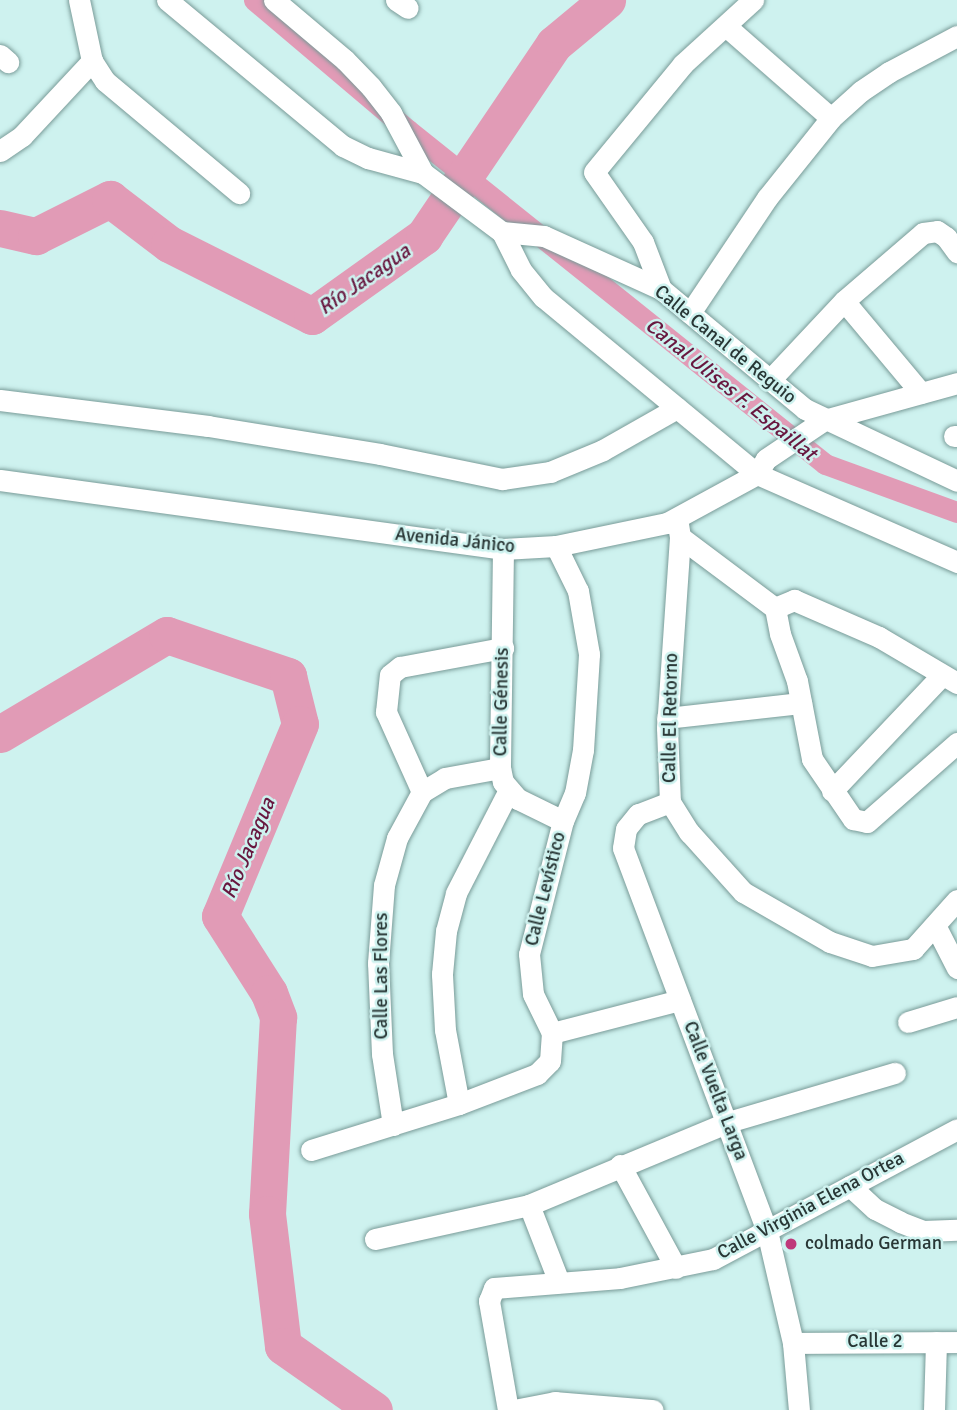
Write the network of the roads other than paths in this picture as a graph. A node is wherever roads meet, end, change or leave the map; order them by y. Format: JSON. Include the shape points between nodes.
{"nodes":[{"id":1,"x":79,"y":0,"type":"edge"},
{"id":2,"x":167,"y":0,"type":"edge"},
{"id":3,"x":274,"y":0,"type":"edge"},
{"id":4,"x":753,"y":0,"type":"edge"},
{"id":5,"x":727,"y":27,"type":"junction"},
{"id":6,"x":957,"y":36,"type":"edge"},
{"id":7,"x":92,"y":61,"type":"junction"},
{"id":8,"x":831,"y":118,"type":"junction"},
{"id":9,"x":0,"y":151,"type":"edge"},
{"id":10,"x":423,"y":173,"type":"junction"},
{"id":11,"x":239,"y":193,"type":"dead end"},
{"id":12,"x":502,"y":232,"type":"junction"},
{"id":13,"x":956,"y":246,"type":"edge"},
{"id":14,"x":661,"y":289,"type":"junction"},
{"id":15,"x":844,"y":301,"type":"junction"},
{"id":16,"x":690,"y":313,"type":"junction"},
{"id":17,"x":770,"y":380,"type":"junction"},
{"id":18,"x":957,"y":383,"type":"edge"},
{"id":19,"x":920,"y":393,"type":"junction"},
{"id":20,"x":0,"y":400,"type":"edge"},
{"id":21,"x":677,"y":408,"type":"junction"},
{"id":22,"x":818,"y":423,"type":"junction"},
{"id":23,"x":761,"y":467,"type":"junction"},
{"id":24,"x":0,"y":480,"type":"edge"},
{"id":25,"x":957,"y":481,"type":"edge"},
{"id":26,"x":679,"y":528,"type":"junction"},
{"id":27,"x":556,"y":546,"type":"junction"},
{"id":28,"x":503,"y":549,"type":"junction"},
{"id":29,"x":957,"y":562,"type":"edge"},
{"id":30,"x":775,"y":608,"type":"junction"},
{"id":31,"x":503,"y":648,"type":"junction"},
{"id":32,"x":949,"y":679,"type":"edge"},
{"id":33,"x":802,"y":704,"type":"junction"},
{"id":34,"x":667,"y":718,"type":"junction"},
{"id":35,"x":957,"y":743,"type":"edge"},
{"id":36,"x":500,"y":768,"type":"junction"},
{"id":37,"x":422,"y":792,"type":"junction"},
{"id":38,"x":508,"y":792,"type":"junction"},
{"id":39,"x":832,"y":792,"type":"junction"},
{"id":40,"x":670,"y":802,"type":"junction"},
{"id":41,"x":563,"y":821,"type":"junction"},
{"id":42,"x":957,"y":900,"type":"edge"},
{"id":43,"x":936,"y":927,"type":"junction"},
{"id":44,"x":957,"y":968,"type":"edge"},
{"id":45,"x":680,"y":1000,"type":"junction"},
{"id":46,"x":957,"y":1007,"type":"edge"},
{"id":47,"x":908,"y":1022,"type":"dead end"},
{"id":48,"x":552,"y":1033,"type":"junction"},
{"id":49,"x":895,"y":1073,"type":"dead end"},
{"id":50,"x":459,"y":1104,"type":"junction"},
{"id":51,"x":728,"y":1122,"type":"junction"},
{"id":52,"x":393,"y":1125,"type":"junction"},
{"id":53,"x":957,"y":1129,"type":"edge"},
{"id":54,"x":311,"y":1150,"type":"dead end"},
{"id":55,"x":620,"y":1165,"type":"junction"},
{"id":56,"x":850,"y":1186,"type":"junction"},
{"id":57,"x":529,"y":1205,"type":"junction"},
{"id":58,"x":957,"y":1230,"type":"edge"},
{"id":59,"x":767,"y":1231,"type":"junction"},
{"id":60,"x":375,"y":1238,"type":"dead end"},
{"id":61,"x":676,"y":1268,"type":"junction"},
{"id":62,"x":559,"y":1282,"type":"junction"},
{"id":63,"x":947,"y":1342,"type":"edge"},
{"id":64,"x":793,"y":1343,"type":"junction"},
{"id":65,"x":508,"y":1410,"type":"edge"},
{"id":66,"x":514,"y":1410,"type":"edge"},
{"id":67,"x":653,"y":1410,"type":"edge"},
{"id":68,"x":799,"y":1410,"type":"edge"},
{"id":69,"x":934,"y":1410,"type":"edge"}],
"edges":[{"from":1,"to":7,"type":"street"},
{"from":2,"to":10,"type":"street","via":[[343,146],[368,159]]},
{"from":3,"to":10,"type":"street","via":[[345,60],[391,113]]},
{"from":4,"to":5,"type":"street"},
{"from":5,"to":8,"type":"street"},
{"from":5,"to":14,"type":"street","via":[[682,64],[594,172],[643,242]]},
{"from":6,"to":8,"type":"street","via":[[889,72]]},
{"from":7,"to":9,"type":"street","via":[[22,136]]},
{"from":7,"to":11,"type":"street","via":[[105,81]]},
{"from":8,"to":16,"type":"street","via":[[767,198]]},
{"from":10,"to":12,"type":"street"},
{"from":12,"to":14,"type":"street","name":"Calle Canal de Reguio","via":[[544,236]]},
{"from":12,"to":21,"type":"street","via":[[521,270],[543,297]]},
{"from":13,"to":15,"type":"street","via":[[937,231],[923,233]]},
{"from":14,"to":16,"type":"street","name":"Calle Canal de Reguio"},
{"from":15,"to":17,"type":"street"},
{"from":15,"to":19,"type":"street"},
{"from":16,"to":17,"type":"street","name":"Calle Canal de Reguio"},
{"from":17,"to":22,"type":"street","name":"Calle Canal de Reguio"},
{"from":18,"to":19,"type":"street","name":"Avenida Jánico"},
{"from":19,"to":22,"type":"street","name":"Avenida Jánico"},
{"from":20,"to":21,"type":"street","via":[[208,426],[502,479],[551,472],[603,450]]},
{"from":21,"to":23,"type":"street"},
{"from":22,"to":23,"type":"street","name":"Avenida Jánico"},
{"from":22,"to":25,"type":"street","name":"Calle Canal de Reguio"},
{"from":23,"to":26,"type":"street","name":"Avenida Jánico"},
{"from":23,"to":29,"type":"street"},
{"from":24,"to":28,"type":"street","name":"Avenida Jánico"},
{"from":26,"to":27,"type":"street","name":"Avenida Jánico"},
{"from":26,"to":30,"type":"street"},
{"from":26,"to":34,"type":"street","name":"Calle El Retorno"},
{"from":27,"to":28,"type":"street","name":"Avenida Jánico"},
{"from":27,"to":41,"type":"street","name":"Calle Levístico","via":[[578,591],[589,654],[583,750],[575,793]]},
{"from":28,"to":31,"type":"street","name":"Calle Génesis"},
{"from":30,"to":32,"type":"street","via":[[794,600],[878,637]]},
{"from":30,"to":33,"type":"street"},
{"from":31,"to":36,"type":"street","name":"Calle Génesis"},
{"from":31,"to":37,"type":"street","via":[[400,667],[390,675],[386,712]]},
{"from":32,"to":39,"type":"street"},
{"from":33,"to":34,"type":"street"},
{"from":33,"to":39,"type":"street","via":[[813,759]]},
{"from":34,"to":40,"type":"street","name":"Calle El Retorno"},
{"from":35,"to":39,"type":"street","via":[[867,822],[853,819]]},
{"from":36,"to":37,"type":"street","via":[[445,778]]},
{"from":36,"to":38,"type":"street","name":"Calle Génesis"},
{"from":37,"to":52,"type":"street","name":"Calle Las Flores","via":[[397,838],[384,886],[378,963],[382,1055]]},
{"from":38,"to":41,"type":"street","via":[[544,815]]},
{"from":38,"to":50,"type":"street","via":[[456,893],[446,931],[442,974],[445,1030]]},
{"from":40,"to":43,"type":"street","name":"Calle El Retorno","via":[[689,832],[743,892],[830,942],[872,956],[913,949]]},
{"from":40,"to":45,"type":"street","name":"Calle Vuelta Larga","via":[[638,814],[626,829],[623,848]]},
{"from":41,"to":48,"type":"street","name":"Calle Levístico","via":[[529,954],[533,994]]},
{"from":42,"to":43,"type":"street","name":"Calle El Retorno"},
{"from":43,"to":44,"type":"street"},
{"from":45,"to":48,"type":"street"},
{"from":45,"to":51,"type":"street","name":"Calle Vuelta Larga"},
{"from":46,"to":47,"type":"street"},
{"from":48,"to":50,"type":"street","via":[[552,1054],[542,1071]]},
{"from":49,"to":51,"type":"street"},
{"from":50,"to":52,"type":"street"},
{"from":51,"to":55,"type":"street"},
{"from":51,"to":59,"type":"street","name":"Calle Vuelta Larga"},
{"from":52,"to":54,"type":"street"},
{"from":53,"to":56,"type":"street","name":"Calle Virginia Elena Ortea"},
{"from":55,"to":57,"type":"street"},
{"from":55,"to":61,"type":"street"},
{"from":56,"to":58,"type":"street","via":[[875,1209],[900,1222],[923,1231]]},
{"from":56,"to":59,"type":"street","name":"Calle Virginia Elena Ortea"},
{"from":57,"to":60,"type":"street"},
{"from":57,"to":62,"type":"street"},
{"from":59,"to":61,"type":"street","name":"Calle Virginia Elena Ortea","via":[[713,1259]]},
{"from":59,"to":64,"type":"street","name":"Calle Vuelta Larga"},
{"from":61,"to":62,"type":"street","name":"Calle Virginia Elena Ortea"},
{"from":62,"to":65,"type":"street","name":"Calle Virginia Elena Ortea","via":[[494,1288],[489,1301]]},
{"from":63,"to":64,"type":"street","name":"Calle 2"},
{"from":63,"to":69,"type":"street"},
{"from":64,"to":68,"type":"street","name":"Calle Vuelta Larga"},
{"from":66,"to":67,"type":"street","via":[[555,1402]]}]}
